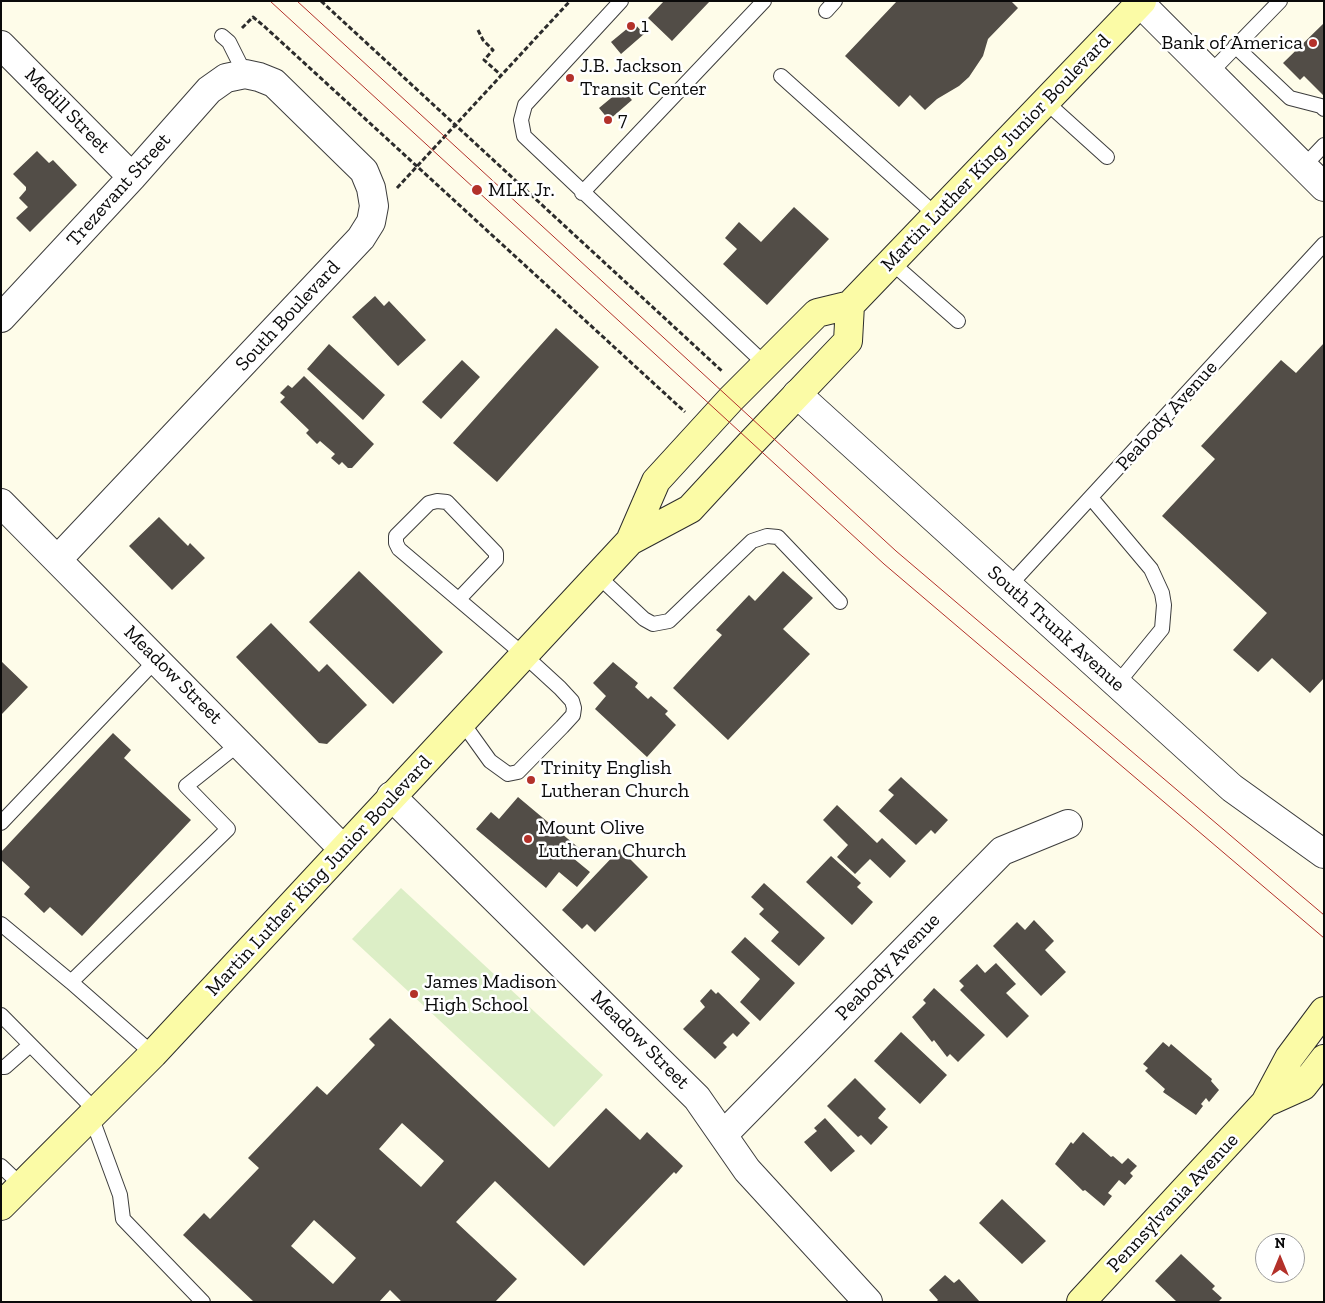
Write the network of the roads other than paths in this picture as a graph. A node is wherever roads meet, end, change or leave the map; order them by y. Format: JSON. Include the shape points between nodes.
{"nodes":[{"id":1,"x":621,"y":1,"type":"edge"},
{"id":2,"x":764,"y":1,"type":"edge"},
{"id":3,"x":1280,"y":1,"type":"edge"},
{"id":4,"x":1140,"y":2,"type":"edge"},
{"id":5,"x":226,"y":39,"type":"road end"},
{"id":6,"x":1,"y":45,"type":"edge"},
{"id":7,"x":1235,"y":46,"type":"junction"},
{"id":8,"x":1210,"y":72,"type":"junction"},
{"id":9,"x":245,"y":74,"type":"junction"},
{"id":10,"x":781,"y":76,"type":"dead end"},
{"id":11,"x":1046,"y":102,"type":"junction"},
{"id":12,"x":1324,"y":109,"type":"edge"},
{"id":13,"x":1324,"y":145,"type":"edge"},
{"id":14,"x":1107,"y":157,"type":"dead end"},
{"id":15,"x":1304,"y":166,"type":"junction"},
{"id":16,"x":132,"y":177,"type":"junction"},
{"id":17,"x":1324,"y":187,"type":"edge"},
{"id":18,"x":582,"y":193,"type":"junction"},
{"id":19,"x":937,"y":216,"type":"junction"},
{"id":20,"x":1324,"y":244,"type":"edge"},
{"id":21,"x":892,"y":262,"type":"junction"},
{"id":22,"x":850,"y":305,"type":"junction"},
{"id":23,"x":1,"y":318,"type":"edge"},
{"id":24,"x":958,"y":321,"type":"dead end"},
{"id":25,"x":765,"y":364,"type":"junction"},
{"id":26,"x":797,"y":394,"type":"junction"},
{"id":27,"x":1092,"y":499,"type":"junction"},
{"id":28,"x":1,"y":503,"type":"edge"},
{"id":29,"x":630,"y":541,"type":"junction"},
{"id":30,"x":58,"y":559,"type":"junction"},
{"id":31,"x":598,"y":576,"type":"junction"},
{"id":32,"x":1008,"y":587,"type":"junction"},
{"id":33,"x":459,"y":599,"type":"junction"},
{"id":34,"x":840,"y":602,"type":"dead end"},
{"id":35,"x":524,"y":656,"type":"junction"},
{"id":36,"x":157,"y":659,"type":"junction"},
{"id":37,"x":1118,"y":684,"type":"junction"},
{"id":38,"x":462,"y":722,"type":"junction"},
{"id":39,"x":240,"y":743,"type":"junction"},
{"id":40,"x":391,"y":796,"type":"junction"},
{"id":41,"x":1,"y":823,"type":"edge"},
{"id":42,"x":1068,"y":824,"type":"dead end"},
{"id":43,"x":343,"y":849,"type":"junction"},
{"id":44,"x":1324,"y":854,"type":"edge"},
{"id":45,"x":1,"y":924,"type":"edge"},
{"id":46,"x":71,"y":982,"type":"junction"},
{"id":47,"x":1324,"y":1011,"type":"edge"},
{"id":48,"x":1,"y":1015,"type":"edge"},
{"id":49,"x":30,"y":1044,"type":"junction"},
{"id":50,"x":154,"y":1054,"type":"junction"},
{"id":51,"x":1324,"y":1059,"type":"edge"},
{"id":52,"x":1,"y":1067,"type":"edge"},
{"id":53,"x":1265,"y":1103,"type":"junction"},
{"id":54,"x":94,"y":1113,"type":"junction"},
{"id":55,"x":724,"y":1134,"type":"junction"},
{"id":56,"x":1,"y":1166,"type":"edge"},
{"id":57,"x":21,"y":1185,"type":"junction"},
{"id":58,"x":1,"y":1206,"type":"edge"},
{"id":59,"x":203,"y":1302,"type":"edge"},
{"id":60,"x":868,"y":1302,"type":"edge"},
{"id":61,"x":1081,"y":1302,"type":"edge"}],
"edges":[{"from":1,"to":18,"type":"lane","via":[[525,105],[520,120],[524,136]]},
{"from":2,"to":18,"type":"lane"},
{"from":3,"to":7,"type":"lane"},
{"from":4,"to":8,"type":"street"},
{"from":4,"to":11,"type":"main road","name":"Martin Luther King Junior Boulevard"},
{"from":5,"to":9,"type":"lane"},
{"from":6,"to":16,"type":"street","name":"Medill Street"},
{"from":7,"to":8,"type":"lane"},
{"from":7,"to":12,"type":"lane","via":[[1290,98]]},
{"from":8,"to":15,"type":"street"},
{"from":9,"to":16,"type":"street","name":"Trezevant Street","via":[[226,78],[208,90]]},
{"from":9,"to":30,"type":"street","name":"South Boulevard","via":[[274,84],[364,170],[374,206],[370,222],[361,238]]},
{"from":10,"to":19,"type":"lane"},
{"from":11,"to":14,"type":"lane"},
{"from":11,"to":19,"type":"main road","name":"Martin Luther King Junior Boulevard"},
{"from":13,"to":15,"type":"lane"},
{"from":15,"to":17,"type":"street"},
{"from":16,"to":23,"type":"street","name":"Trezevant Street"},
{"from":18,"to":25,"type":"lane"},
{"from":19,"to":21,"type":"main road","name":"Martin Luther King Junior Boulevard"},
{"from":20,"to":27,"type":"lane","name":"Peabody Avenue"},
{"from":21,"to":22,"type":"main road","name":"Martin Luther King Junior Boulevard"},
{"from":21,"to":24,"type":"lane"},
{"from":22,"to":25,"type":"main road","name":"Martin Luther King Junior Boulevard","via":[[817,313]]},
{"from":22,"to":26,"type":"main road","name":"Martin Luther King Junior Boulevard","via":[[848,341]]},
{"from":25,"to":29,"type":"main road","name":"Martin Luther King Junior Boulevard","via":[[656,481]]},
{"from":26,"to":29,"type":"main road","name":"Martin Luther King Junior Boulevard","via":[[690,509]]},
{"from":26,"to":32,"type":"street","name":"South Trunk Avenue"},
{"from":27,"to":32,"type":"lane","name":"Peabody Avenue"},
{"from":27,"to":37,"type":"lane","via":[[1151,569],[1164,605],[1162,628]]},
{"from":28,"to":30,"type":"street","name":"Meadow Street"},
{"from":29,"to":31,"type":"main road","name":"Martin Luther King Junior Boulevard"},
{"from":30,"to":36,"type":"street","name":"Meadow Street"},
{"from":31,"to":34,"type":"lane","via":[[653,624],[669,620],[752,541],[767,536],[778,537]]},
{"from":31,"to":35,"type":"main road","name":"Martin Luther King Junior Boulevard"},
{"from":32,"to":37,"type":"street","name":"South Trunk Avenue"},
{"from":33,"to":33,"type":"lane","via":[[396,543],[396,536],[429,503],[447,502],[496,553],[496,560]]},
{"from":33,"to":35,"type":"lane"},
{"from":35,"to":38,"type":"main road","name":"Martin Luther King Junior Boulevard"},
{"from":35,"to":38,"type":"lane","via":[[572,701],[573,715],[562,727],[518,772],[508,774],[490,761]]},
{"from":36,"to":39,"type":"street","name":"Meadow Street"},
{"from":36,"to":41,"type":"lane"},
{"from":37,"to":44,"type":"street","name":"South Trunk Avenue","via":[[1232,788]]},
{"from":38,"to":40,"type":"main road","name":"Martin Luther King Junior Boulevard"},
{"from":39,"to":43,"type":"street","name":"Meadow Street"},
{"from":39,"to":46,"type":"lane","via":[[186,786],[228,829]]},
{"from":40,"to":43,"type":"main road","name":"Martin Luther King Junior Boulevard"},
{"from":40,"to":55,"type":"street","name":"Meadow Street","via":[[698,1098]]},
{"from":42,"to":55,"type":"street","name":"Peabody Avenue","via":[[1002,851]]},
{"from":43,"to":50,"type":"main road","name":"Martin Luther King Junior Boulevard"},
{"from":45,"to":46,"type":"lane"},
{"from":46,"to":50,"type":"lane"},
{"from":47,"to":53,"type":"main road","name":"Pennsylvania Avenue","via":[[1289,1058]]},
{"from":48,"to":49,"type":"lane"},
{"from":49,"to":52,"type":"lane"},
{"from":49,"to":54,"type":"lane"},
{"from":50,"to":54,"type":"main road","name":"Martin Luther King Junior Boulevard"},
{"from":51,"to":53,"type":"main road","name":"Pennsylvania Avenue","via":[[1303,1086]]},
{"from":53,"to":61,"type":"main road","name":"Pennsylvania Avenue"},
{"from":54,"to":57,"type":"main road","name":"Martin Luther King Junior Boulevard"},
{"from":54,"to":59,"type":"lane","via":[[120,1195],[122,1219]]},
{"from":55,"to":60,"type":"street","name":"Meadow Street","via":[[747,1170]]},
{"from":56,"to":57,"type":"lane"},
{"from":57,"to":58,"type":"main road","name":"Martin Luther King Junior Boulevard"}]}
